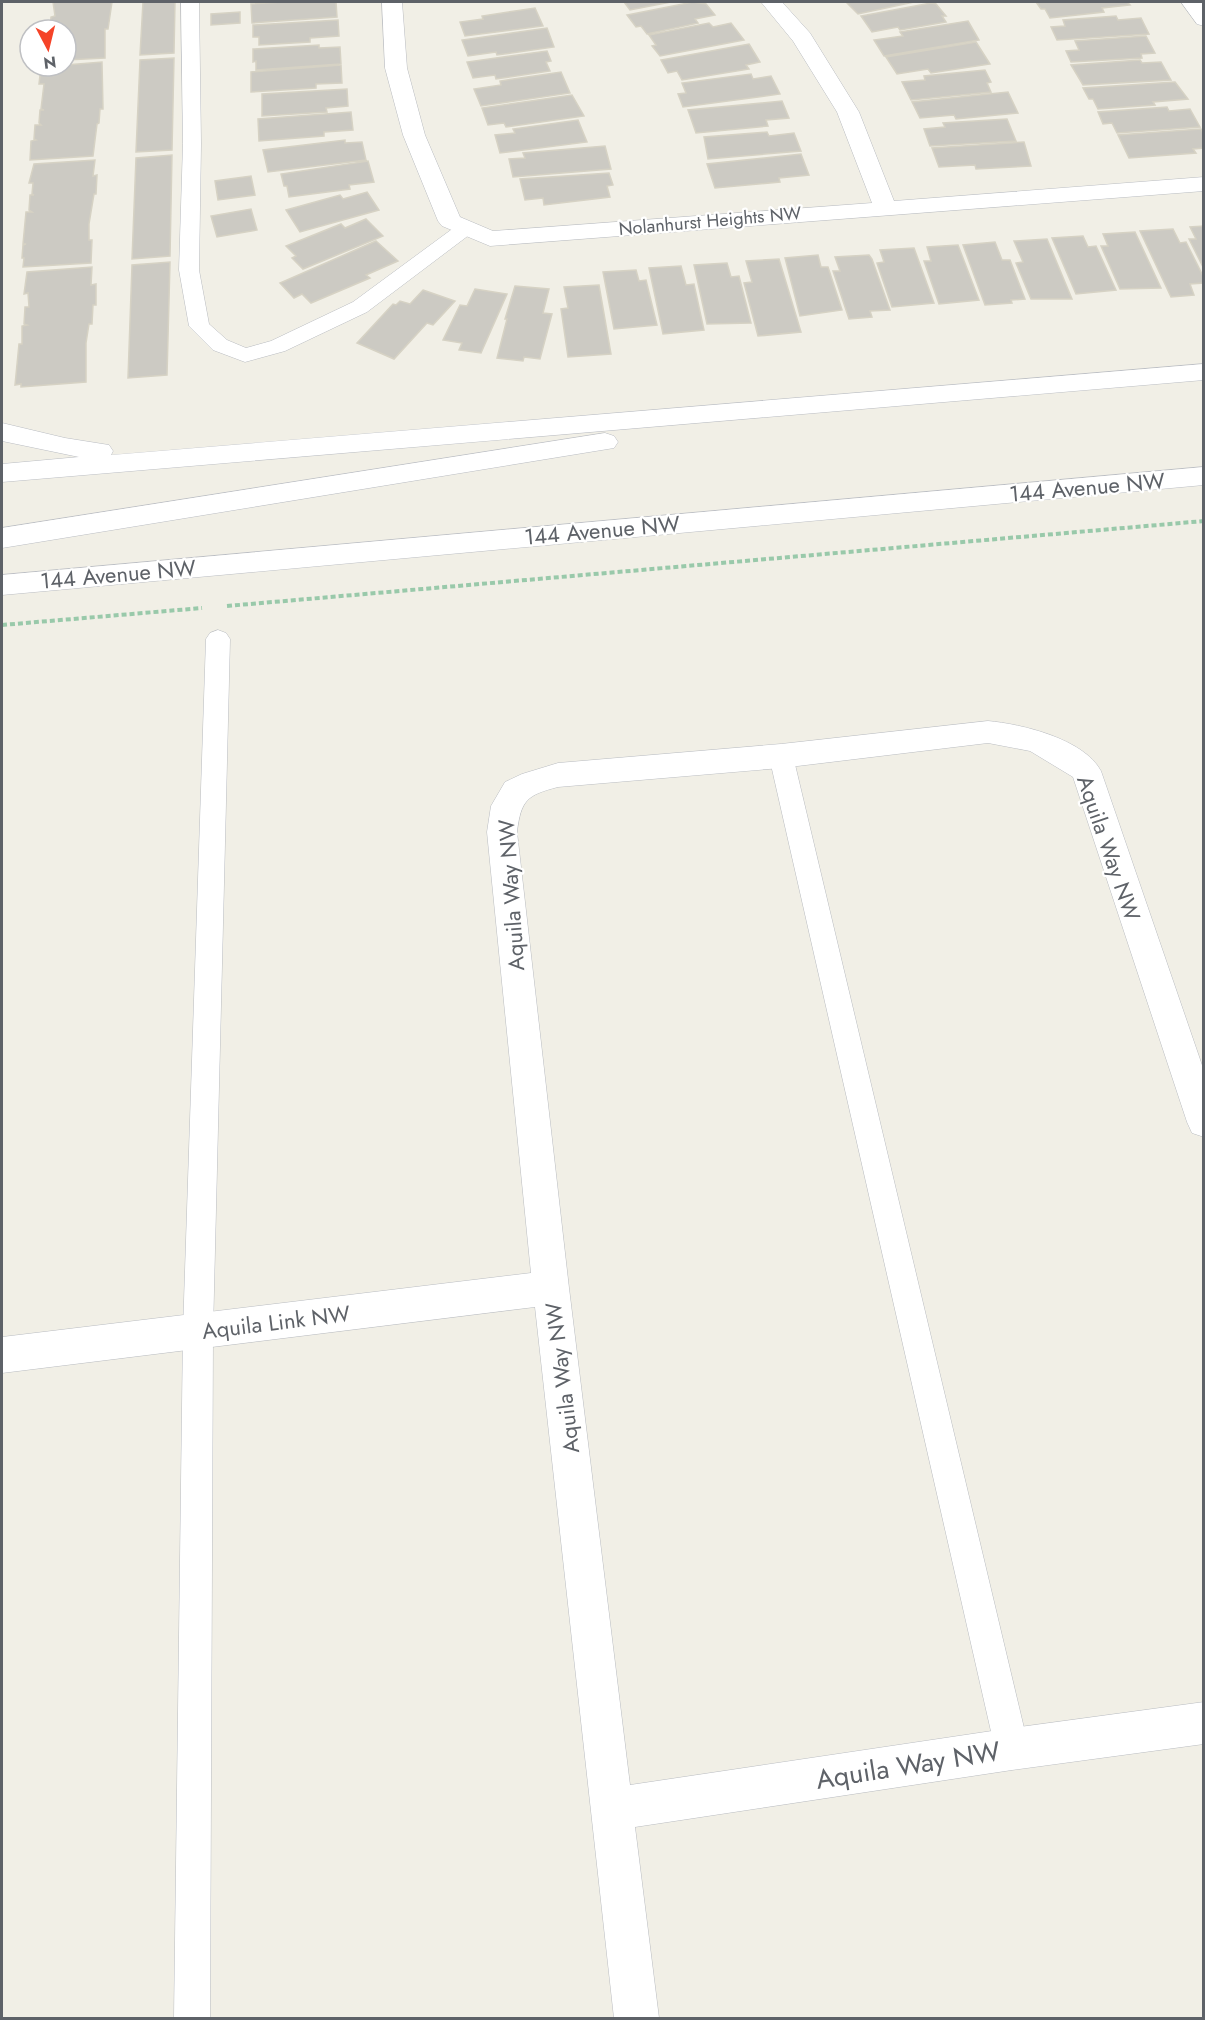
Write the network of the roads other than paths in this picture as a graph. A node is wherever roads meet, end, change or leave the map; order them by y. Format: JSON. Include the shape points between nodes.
{"nodes":[{"id":1,"x":190,"y":2,"type":"edge"},
{"id":2,"x":392,"y":2,"type":"edge"},
{"id":3,"x":771,"y":2,"type":"edge"},
{"id":4,"x":1191,"y":2,"type":"edge"},
{"id":5,"x":1203,"y":20,"type":"edge"},
{"id":6,"x":1203,"y":184,"type":"edge"},
{"id":7,"x":885,"y":207,"type":"junction"},
{"id":8,"x":466,"y":228,"type":"junction"},
{"id":9,"x":1203,"y":372,"type":"edge"},
{"id":10,"x":877,"y":399,"type":"junction"},
{"id":11,"x":2,"y":432,"type":"edge"},
{"id":12,"x":182,"y":458,"type":"junction"},
{"id":13,"x":2,"y":473,"type":"edge"},
{"id":14,"x":1203,"y":476,"type":"edge"},
{"id":15,"x":2,"y":538,"type":"edge"},
{"id":16,"x":2,"y":585,"type":"edge"},
{"id":17,"x":218,"y":639,"type":"dead end"},
{"id":18,"x":782,"y":756,"type":"junction"},
{"id":19,"x":1203,"y":1122,"type":"edge"},
{"id":20,"x":551,"y":1288,"type":"junction"},
{"id":21,"x":198,"y":1331,"type":"junction"},
{"id":22,"x":2,"y":1355,"type":"edge"},
{"id":23,"x":1203,"y":1723,"type":"edge"},
{"id":24,"x":1012,"y":1749,"type":"junction"},
{"id":25,"x":613,"y":1809,"type":"junction"},
{"id":26,"x":192,"y":2019,"type":"edge"},
{"id":27,"x":636,"y":2019,"type":"edge"}],
"edges":[{"from":1,"to":8,"type":"lane","via":[[189,270],[199,326],[220,345],[245,355],[278,346],[318,328],[360,307]]},
{"from":2,"to":8,"type":"street","name":"Nolanhurst Heights NW","via":[[396,68],[414,135],[450,221]]},
{"from":3,"to":7,"type":"street","via":[[802,38],[848,112]]},
{"from":4,"to":5,"type":"street"},
{"from":6,"to":7,"type":"street","name":"Nolanhurst Heights NW"},
{"from":7,"to":8,"type":"street","name":"Nolanhurst Heights NW","via":[[490,239]]},
{"from":9,"to":10,"type":"street"},
{"from":10,"to":12,"type":"street"},
{"from":10,"to":15,"type":"street"},
{"from":11,"to":12,"type":"street","via":[[64,447]]},
{"from":12,"to":13,"type":"street"},
{"from":14,"to":16,"type":"street","name":"144 Avenue NW"},
{"from":17,"to":21,"type":"lane"},
{"from":18,"to":19,"type":"street","name":"Aquila Way NW","via":[[988,732],[1012,733],[1039,740],[1086,771]]},
{"from":18,"to":20,"type":"street","name":"Aquila Way NW","via":[[558,776],[525,784],[510,796],[503,811],[501,832]]},
{"from":18,"to":24,"type":"lane"},
{"from":20,"to":21,"type":"street","name":"Aquila Link NW"},
{"from":20,"to":25,"type":"street","name":"Aquila Way NW"},
{"from":21,"to":22,"type":"street","name":"Aquila Link NW"},
{"from":21,"to":26,"type":"lane"},
{"from":23,"to":24,"type":"street","name":"Aquila Way NW"},
{"from":24,"to":25,"type":"street","name":"Aquila Way NW"},
{"from":25,"to":27,"type":"street","name":"Aquila Way NW"}]}
